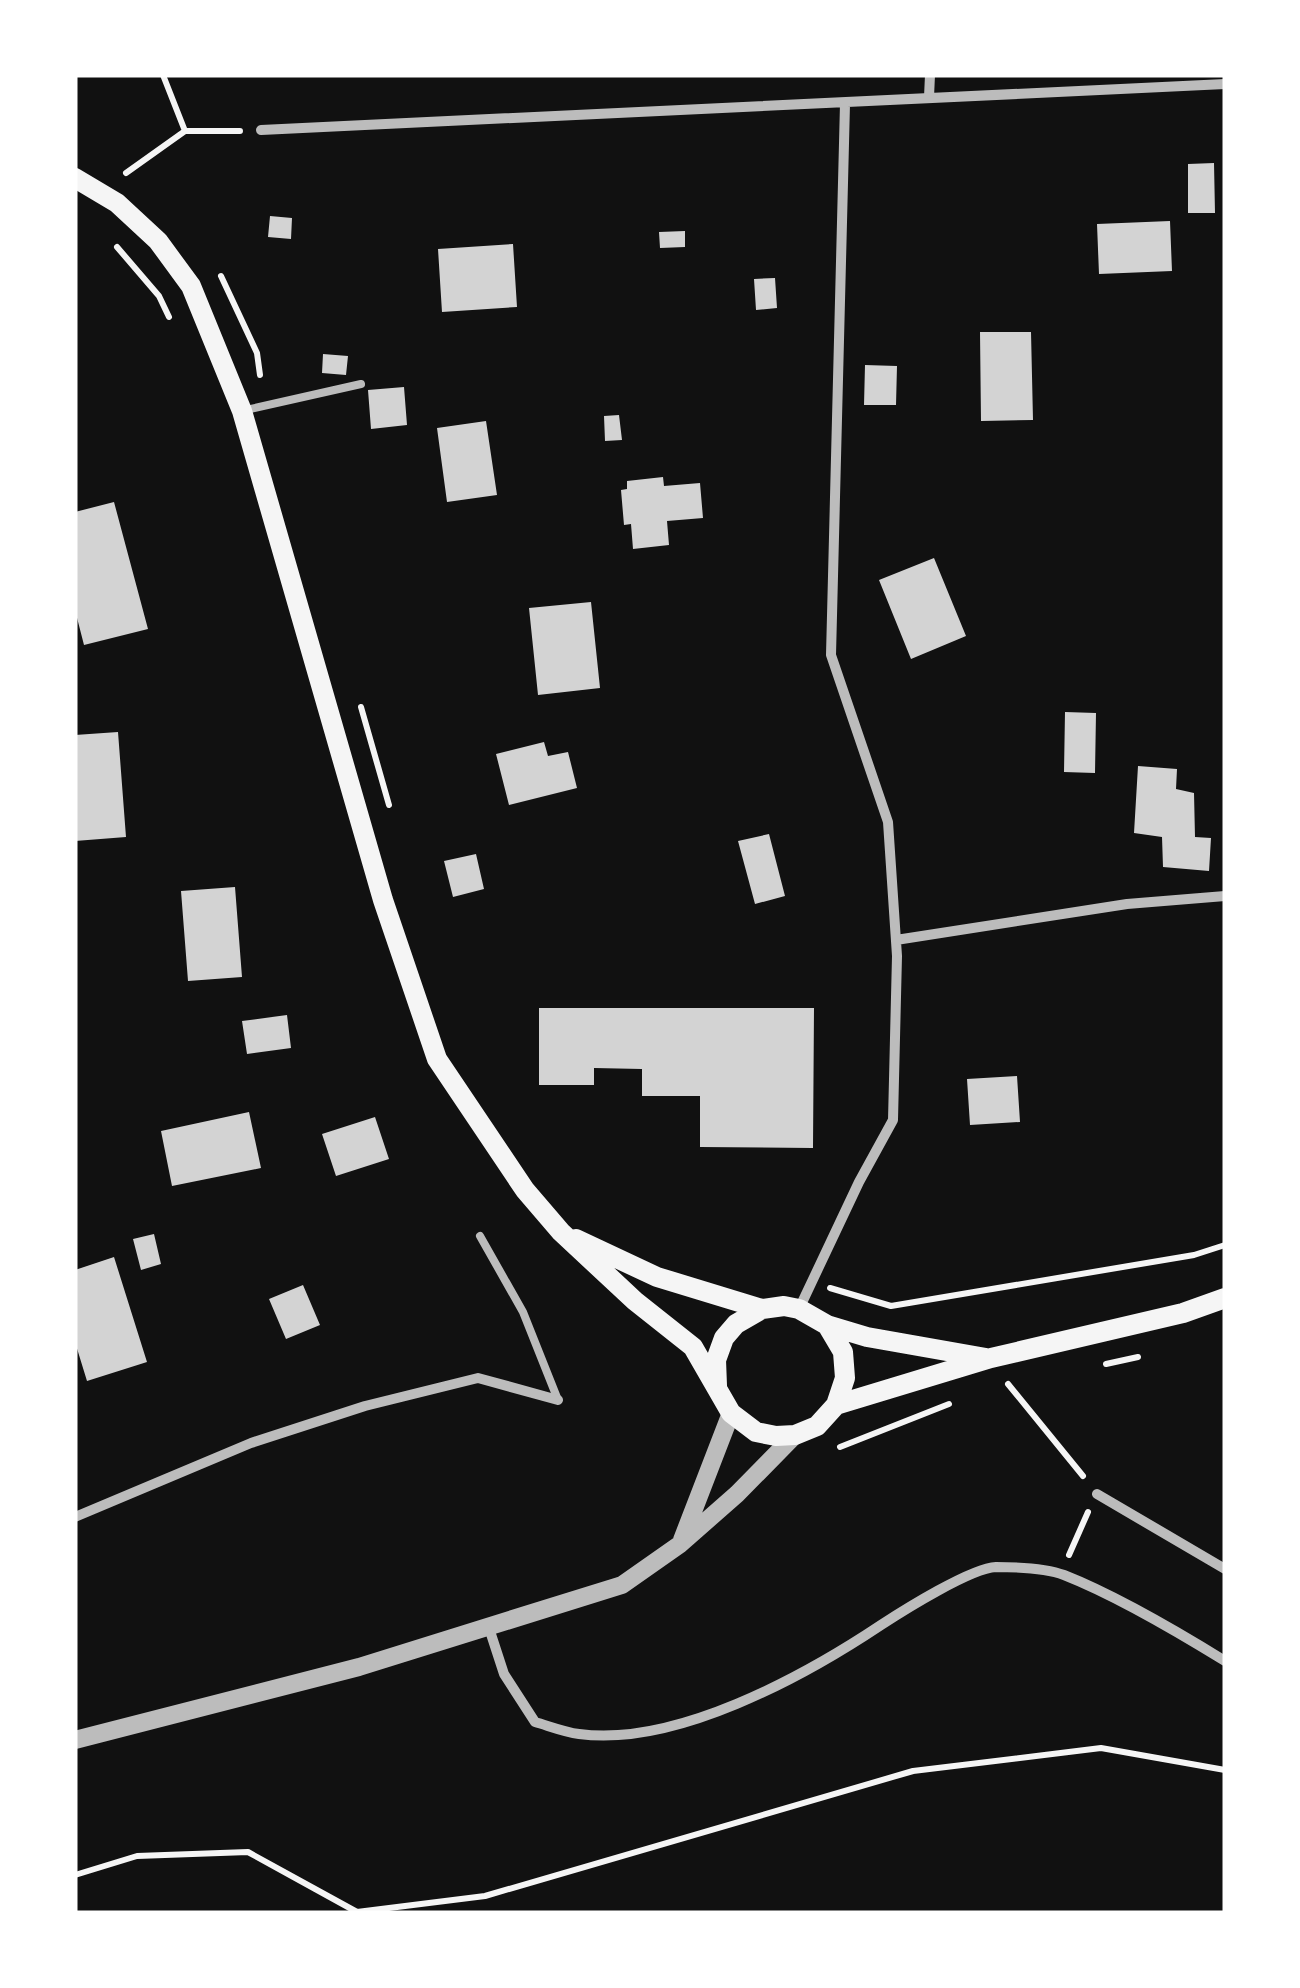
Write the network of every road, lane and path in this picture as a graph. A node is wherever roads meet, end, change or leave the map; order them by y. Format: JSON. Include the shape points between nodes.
{"nodes":[{"id":1,"x":164,"y":75,"type":"edge"},
{"id":2,"x":930,"y":75,"type":"edge"},
{"id":3,"x":1225,"y":84,"type":"edge"},
{"id":4,"x":929,"y":97,"type":"junction"},
{"id":5,"x":845,"y":104,"type":"junction"},
{"id":6,"x":261,"y":130,"type":"joint"},
{"id":7,"x":185,"y":131,"type":"junction"},
{"id":8,"x":75,"y":178,"type":"edge"},
{"id":9,"x":132,"y":178,"type":"dead end"},
{"id":10,"x":218,"y":272,"type":"dead end"},
{"id":11,"x":361,"y":384,"type":"dead end"},
{"id":12,"x":263,"y":407,"type":"junction"},
{"id":13,"x":242,"y":411,"type":"junction"},
{"id":14,"x":355,"y":690,"type":"dead end"},
{"id":15,"x":392,"y":821,"type":"dead end"},
{"id":16,"x":1225,"y":896,"type":"edge"},
{"id":17,"x":896,"y":940,"type":"junction"},
{"id":18,"x":561,"y":1232,"type":"junction"},
{"id":19,"x":480,"y":1236,"type":"dead end"},
{"id":20,"x":1225,"y":1245,"type":"edge"},
{"id":21,"x":812,"y":1283,"type":"junction"},
{"id":22,"x":1225,"y":1298,"type":"edge"},
{"id":23,"x":762,"y":1309,"type":"junction"},
{"id":24,"x":799,"y":1309,"type":"junction"},
{"id":25,"x":827,"y":1325,"type":"junction"},
{"id":26,"x":1141,"y":1356,"type":"dead end"},
{"id":27,"x":991,"y":1358,"type":"junction"},
{"id":28,"x":1090,"y":1367,"type":"dead end"},
{"id":29,"x":1020,"y":1380,"type":"dead end"},
{"id":30,"x":1008,"y":1384,"type":"junction"},
{"id":31,"x":717,"y":1386,"type":"junction"},
{"id":32,"x":991,"y":1390,"type":"dead end"},
{"id":33,"x":558,"y":1400,"type":"joint"},
{"id":34,"x":956,"y":1402,"type":"dead end"},
{"id":35,"x":836,"y":1405,"type":"junction"},
{"id":36,"x":730,"y":1413,"type":"junction"},
{"id":37,"x":795,"y":1435,"type":"junction"},
{"id":38,"x":832,"y":1450,"type":"dead end"},
{"id":39,"x":1098,"y":1494,"type":"junction"},
{"id":40,"x":75,"y":1517,"type":"edge"},
{"id":41,"x":680,"y":1546,"type":"junction"},
{"id":42,"x":1225,"y":1569,"type":"edge"},
{"id":43,"x":1061,"y":1573,"type":"junction"},
{"id":44,"x":489,"y":1628,"type":"junction"},
{"id":45,"x":1225,"y":1661,"type":"edge"},
{"id":46,"x":75,"y":1740,"type":"edge"},
{"id":47,"x":1225,"y":1770,"type":"edge"},
{"id":48,"x":75,"y":1875,"type":"edge"}],
"edges":[{"from":1,"to":7,"type":"path"},
{"from":2,"to":4,"type":"street"},
{"from":3,"to":4,"type":"street"},
{"from":4,"to":5,"type":"street"},
{"from":5,"to":6,"type":"street"},
{"from":5,"to":17,"type":"street","via":[[832,655],[888,822]]},
{"from":6,"to":7,"type":"path"},
{"from":7,"to":9,"type":"path","via":[[126,172]]},
{"from":8,"to":13,"type":"main road","via":[[158,241],[192,286]]},
{"from":10,"to":12,"type":"path","via":[[257,353]]},
{"from":11,"to":12,"type":"lane"},
{"from":12,"to":13,"type":"lane"},
{"from":13,"to":18,"type":"main road","via":[[383,900],[437,1059]]},
{"from":14,"to":15,"type":"path"},
{"from":16,"to":17,"type":"street","via":[[1127,904]]},
{"from":17,"to":21,"type":"street","via":[[894,1120]]},
{"from":18,"to":23,"type":"main road","via":[[657,1276]]},
{"from":18,"to":31,"type":"main road","via":[[693,1346]]},
{"from":19,"to":33,"type":"lane","via":[[523,1312]]},
{"from":20,"to":21,"type":"path","via":[[891,1306]]},
{"from":21,"to":24,"type":"street"},
{"from":22,"to":27,"type":"main road"},
{"from":23,"to":24,"type":"main road"},
{"from":23,"to":31,"type":"main road","via":[[724,1338]]},
{"from":24,"to":25,"type":"main road"},
{"from":25,"to":27,"type":"main road"},
{"from":25,"to":35,"type":"main road","via":[[843,1352],[846,1378]]},
{"from":26,"to":28,"type":"path"},
{"from":27,"to":35,"type":"main road"},
{"from":29,"to":30,"type":"path"},
{"from":30,"to":32,"type":"path"},
{"from":30,"to":39,"type":"path"},
{"from":31,"to":36,"type":"main road"},
{"from":33,"to":40,"type":"street","via":[[478,1378],[251,1444]]},
{"from":34,"to":38,"type":"path"},
{"from":35,"to":37,"type":"main road","via":[[816,1426]]},
{"from":36,"to":37,"type":"main road","via":[[756,1432]]},
{"from":36,"to":41,"type":"street"},
{"from":37,"to":41,"type":"street"},
{"from":39,"to":42,"type":"street"},
{"from":39,"to":43,"type":"path"},
{"from":41,"to":44,"type":"street","via":[[622,1586]]},
{"from":43,"to":44,"type":"street","via":[[992,1567],[920,1599],[782,1684],[710,1715],[645,1732],[579,1734],[534,1722],[504,1674]]},
{"from":43,"to":45,"type":"street"},
{"from":44,"to":46,"type":"street"},
{"from":47,"to":48,"type":"path","via":[[1101,1748],[913,1771],[485,1896],[357,1912],[248,1852],[137,1856]]}]}
